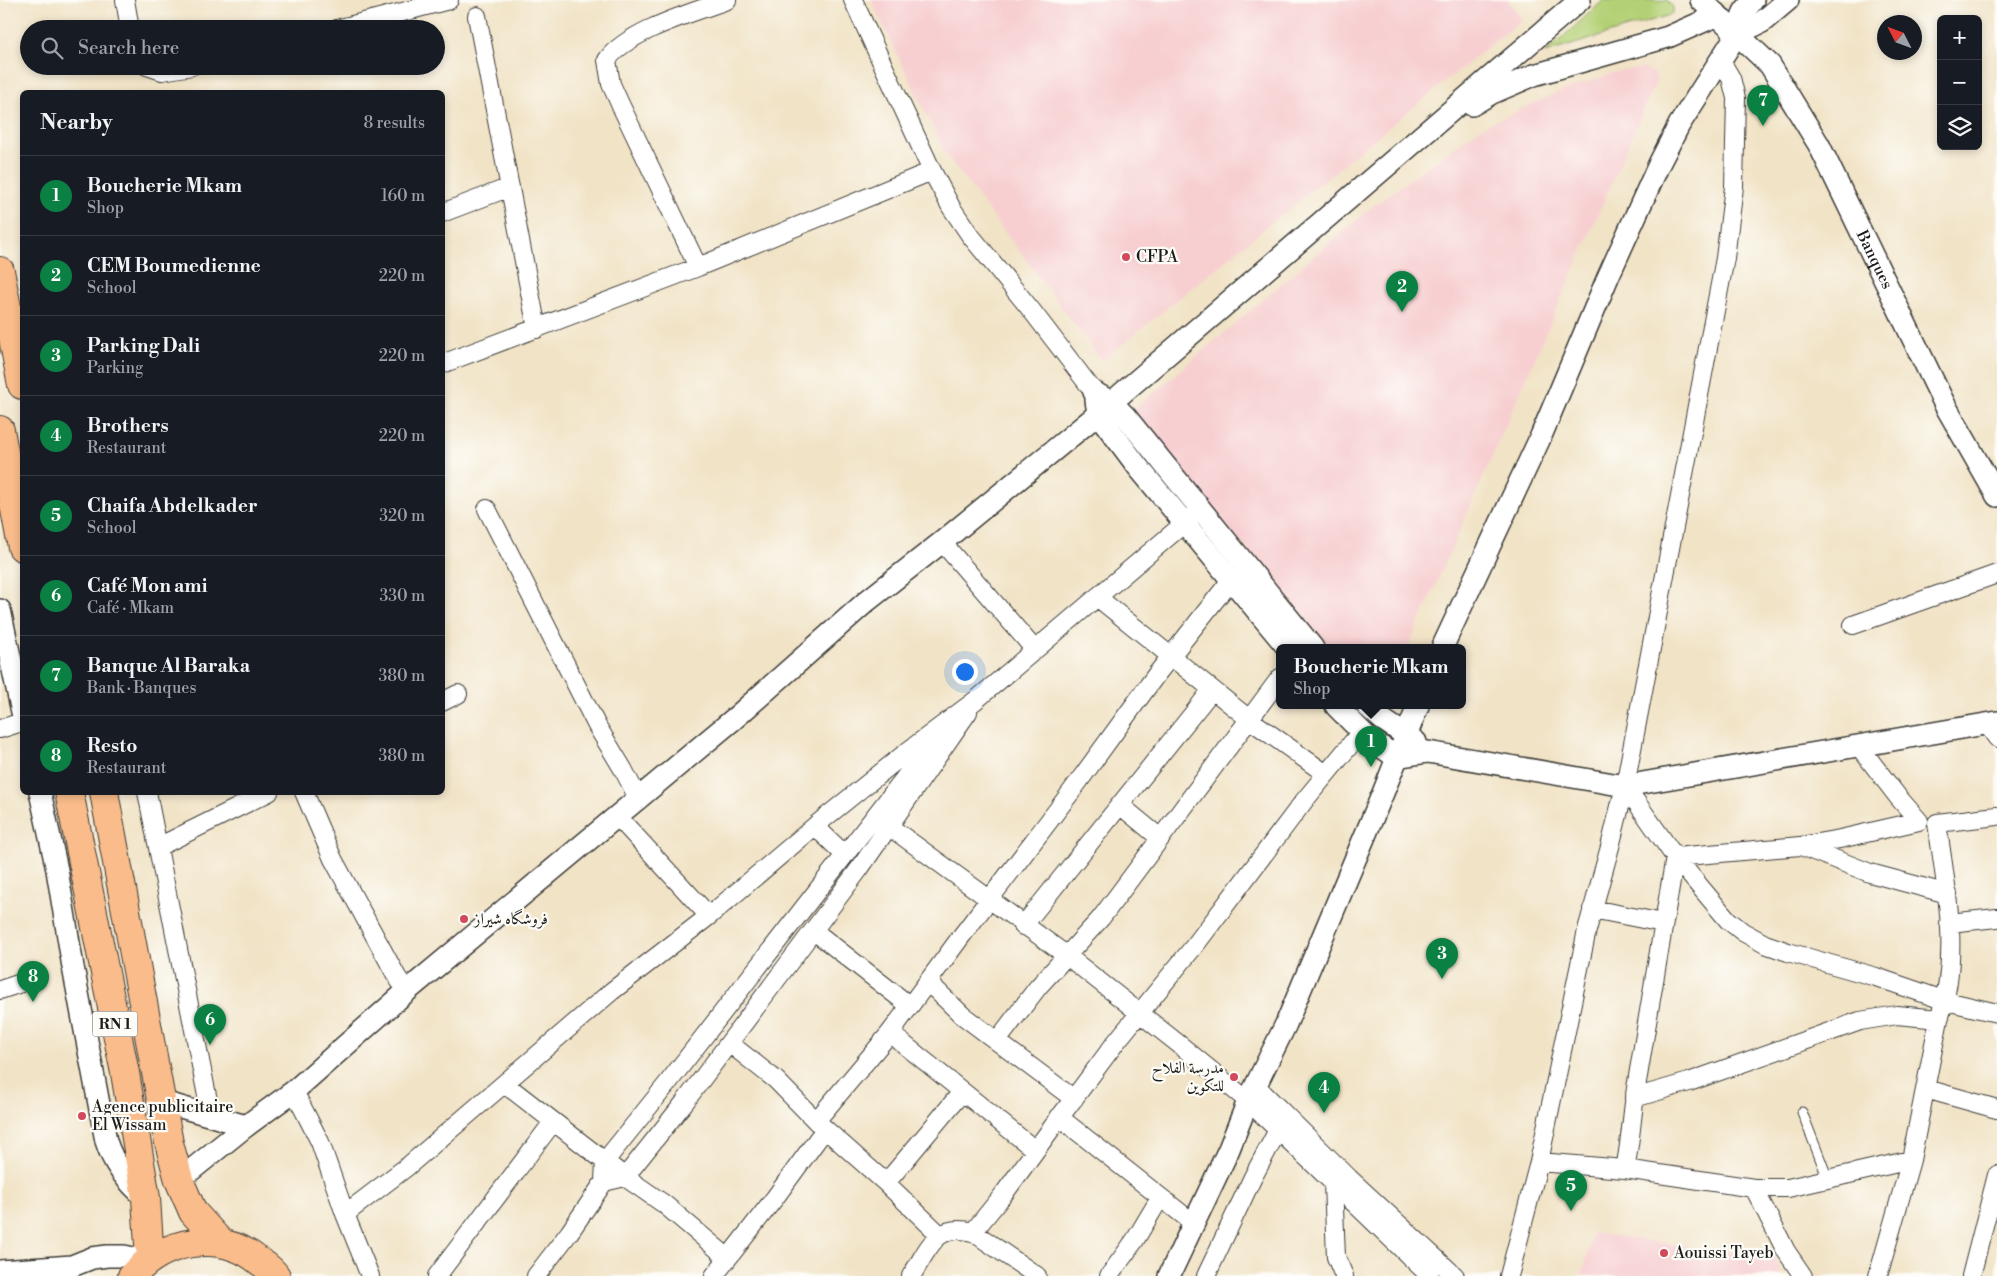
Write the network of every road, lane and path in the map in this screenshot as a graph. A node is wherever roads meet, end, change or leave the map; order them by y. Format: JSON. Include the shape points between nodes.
{"nodes":[{"id":1,"x":125,"y":0,"type":"edge"},
{"id":2,"x":449,"y":0,"type":"edge"},
{"id":3,"x":727,"y":0,"type":"edge"},
{"id":4,"x":853,"y":0,"type":"edge"},
{"id":5,"x":1580,"y":0,"type":"edge"},
{"id":6,"x":1701,"y":0,"type":"edge"},
{"id":7,"x":1753,"y":0,"type":"edge"},
{"id":8,"x":1788,"y":0,"type":"edge"},
{"id":9,"x":1718,"y":15,"type":"junction"},
{"id":10,"x":477,"y":16,"type":"dead end"},
{"id":11,"x":128,"y":20,"type":"edge"},
{"id":12,"x":372,"y":20,"type":"edge"},
{"id":13,"x":1737,"y":34,"type":"junction"},
{"id":14,"x":1721,"y":61,"type":"junction"},
{"id":15,"x":1425,"y":134,"type":"junction"},
{"id":16,"x":932,"y":172,"type":"junction"},
{"id":17,"x":510,"y":187,"type":"junction"},
{"id":18,"x":445,"y":212,"type":"edge"},
{"id":19,"x":698,"y":267,"type":"junction"},
{"id":20,"x":0,"y":271,"type":"edge"},
{"id":21,"x":14,"y":308,"type":"edge"},
{"id":22,"x":537,"y":328,"type":"junction"},
{"id":23,"x":445,"y":363,"type":"edge"},
{"id":24,"x":20,"y":366,"type":"edge"},
{"id":25,"x":1101,"y":403,"type":"junction"},
{"id":26,"x":0,"y":430,"type":"edge"},
{"id":27,"x":1997,"y":496,"type":"edge"},
{"id":28,"x":487,"y":509,"type":"dead end"},
{"id":29,"x":1192,"y":516,"type":"junction"},
{"id":30,"x":20,"y":536,"type":"edge"},
{"id":31,"x":942,"y":542,"type":"junction"},
{"id":32,"x":1997,"y":574,"type":"edge"},
{"id":33,"x":1231,"y":580,"type":"junction"},
{"id":34,"x":1097,"y":597,"type":"junction"},
{"id":35,"x":0,"y":610,"type":"edge"},
{"id":36,"x":1853,"y":625,"type":"dead end"},
{"id":37,"x":1300,"y":644,"type":"edge"},
{"id":38,"x":1300,"y":644,"type":"edge"},
{"id":39,"x":1444,"y":644,"type":"edge"},
{"id":40,"x":1035,"y":650,"type":"junction"},
{"id":41,"x":1171,"y":657,"type":"junction"},
{"id":42,"x":1276,"y":683,"type":"edge"},
{"id":43,"x":1212,"y":690,"type":"junction"},
{"id":44,"x":976,"y":700,"type":"junction"},
{"id":45,"x":20,"y":703,"type":"edge"},
{"id":46,"x":1339,"y":709,"type":"edge"},
{"id":47,"x":1370,"y":709,"type":"edge"},
{"id":48,"x":1417,"y":709,"type":"edge"},
{"id":49,"x":1249,"y":719,"type":"junction"},
{"id":50,"x":949,"y":721,"type":"junction"},
{"id":51,"x":20,"y":723,"type":"edge"},
{"id":52,"x":1994,"y":728,"type":"edge"},
{"id":53,"x":0,"y":729,"type":"edge"},
{"id":54,"x":1362,"y":732,"type":"junction"},
{"id":55,"x":1406,"y":734,"type":"junction"},
{"id":56,"x":1858,"y":745,"type":"junction"},
{"id":57,"x":1428,"y":752,"type":"junction"},
{"id":58,"x":1396,"y":757,"type":"junction"},
{"id":59,"x":1326,"y":774,"type":"junction"},
{"id":60,"x":1625,"y":786,"type":"junction"},
{"id":61,"x":48,"y":795,"type":"edge"},
{"id":62,"x":70,"y":795,"type":"edge"},
{"id":63,"x":105,"y":795,"type":"edge"},
{"id":64,"x":148,"y":795,"type":"edge"},
{"id":65,"x":263,"y":795,"type":"edge"},
{"id":66,"x":305,"y":795,"type":"edge"},
{"id":67,"x":638,"y":800,"type":"junction"},
{"id":68,"x":1120,"y":805,"type":"junction"},
{"id":69,"x":1997,"y":816,"type":"edge"},
{"id":70,"x":618,"y":818,"type":"junction"},
{"id":71,"x":1919,"y":820,"type":"junction"},
{"id":72,"x":1937,"y":823,"type":"junction"},
{"id":73,"x":816,"y":825,"type":"junction"},
{"id":74,"x":890,"y":828,"type":"junction"},
{"id":75,"x":1160,"y":838,"type":"junction"},
{"id":76,"x":1800,"y":846,"type":"junction"},
{"id":77,"x":158,"y":847,"type":"junction"},
{"id":78,"x":844,"y":854,"type":"junction"},
{"id":79,"x":1675,"y":857,"type":"junction"},
{"id":80,"x":1948,"y":894,"type":"junction"},
{"id":81,"x":989,"y":901,"type":"junction"},
{"id":82,"x":1592,"y":909,"type":"junction"},
{"id":83,"x":709,"y":916,"type":"junction"},
{"id":84,"x":1997,"y":918,"type":"edge"},
{"id":85,"x":1663,"y":923,"type":"junction"},
{"id":86,"x":1949,"y":923,"type":"junction"},
{"id":87,"x":1023,"y":926,"type":"junction"},
{"id":88,"x":814,"y":932,"type":"junction"},
{"id":89,"x":1066,"y":956,"type":"junction"},
{"id":90,"x":751,"y":975,"type":"junction"},
{"id":91,"x":21,"y":983,"type":"dead end"},
{"id":92,"x":929,"y":983,"type":"junction"},
{"id":93,"x":768,"y":989,"type":"junction"},
{"id":94,"x":0,"y":990,"type":"edge"},
{"id":95,"x":408,"y":992,"type":"junction"},
{"id":96,"x":1946,"y":1001,"type":"junction"},
{"id":97,"x":910,"y":1006,"type":"junction"},
{"id":98,"x":1997,"y":1013,"type":"edge"},
{"id":99,"x":1139,"y":1014,"type":"junction"},
{"id":100,"x":1940,"y":1019,"type":"junction"},
{"id":101,"x":890,"y":1034,"type":"junction"},
{"id":102,"x":997,"y":1041,"type":"junction"},
{"id":103,"x":729,"y":1043,"type":"junction"},
{"id":104,"x":505,"y":1084,"type":"junction"},
{"id":105,"x":1926,"y":1089,"type":"junction"},
{"id":106,"x":294,"y":1091,"type":"junction"},
{"id":107,"x":962,"y":1092,"type":"junction"},
{"id":108,"x":1252,"y":1094,"type":"junction"},
{"id":109,"x":1634,"y":1098,"type":"junction"},
{"id":110,"x":1074,"y":1099,"type":"junction"},
{"id":111,"x":160,"y":1101,"type":"junction"},
{"id":112,"x":1997,"y":1109,"type":"edge"},
{"id":113,"x":1802,"y":1112,"type":"dead end"},
{"id":114,"x":211,"y":1116,"type":"junction"},
{"id":115,"x":1059,"y":1117,"type":"junction"},
{"id":116,"x":553,"y":1122,"type":"junction"},
{"id":117,"x":821,"y":1125,"type":"junction"},
{"id":118,"x":246,"y":1126,"type":"junction"},
{"id":119,"x":1278,"y":1130,"type":"junction"},
{"id":120,"x":1035,"y":1150,"type":"junction"},
{"id":121,"x":1911,"y":1160,"type":"junction"},
{"id":122,"x":605,"y":1161,"type":"junction"},
{"id":123,"x":1539,"y":1162,"type":"junction"},
{"id":124,"x":1625,"y":1169,"type":"junction"},
{"id":125,"x":1997,"y":1175,"type":"edge"},
{"id":126,"x":1336,"y":1176,"type":"junction"},
{"id":127,"x":625,"y":1177,"type":"junction"},
{"id":128,"x":1828,"y":1179,"type":"junction"},
{"id":129,"x":179,"y":1180,"type":"junction"},
{"id":130,"x":604,"y":1182,"type":"junction"},
{"id":131,"x":886,"y":1183,"type":"junction"},
{"id":132,"x":1754,"y":1188,"type":"junction"},
{"id":133,"x":146,"y":1198,"type":"junction"},
{"id":134,"x":1160,"y":1198,"type":"junction"},
{"id":135,"x":344,"y":1214,"type":"junction"},
{"id":136,"x":1192,"y":1222,"type":"junction"},
{"id":137,"x":973,"y":1232,"type":"junction"},
{"id":138,"x":939,"y":1234,"type":"junction"},
{"id":139,"x":221,"y":1243,"type":"junction"},
{"id":140,"x":728,"y":1258,"type":"junction"},
{"id":141,"x":144,"y":1265,"type":"edge"},
{"id":142,"x":72,"y":1266,"type":"junction"},
{"id":143,"x":0,"y":1271,"type":"edge"},
{"id":144,"x":1421,"y":1272,"type":"edge"},
{"id":145,"x":91,"y":1276,"type":"edge"},
{"id":146,"x":276,"y":1276,"type":"edge"},
{"id":147,"x":370,"y":1276,"type":"edge"},
{"id":148,"x":437,"y":1276,"type":"edge"},
{"id":149,"x":536,"y":1276,"type":"edge"},
{"id":150,"x":714,"y":1276,"type":"edge"},
{"id":151,"x":911,"y":1276,"type":"edge"},
{"id":152,"x":1037,"y":1276,"type":"edge"},
{"id":153,"x":1109,"y":1276,"type":"edge"},
{"id":154,"x":1168,"y":1276,"type":"edge"},
{"id":155,"x":1206,"y":1276,"type":"edge"},
{"id":156,"x":1344,"y":1276,"type":"edge"},
{"id":157,"x":1455,"y":1276,"type":"edge"},
{"id":158,"x":1509,"y":1276,"type":"edge"},
{"id":159,"x":1803,"y":1276,"type":"edge"},
{"id":160,"x":1878,"y":1276,"type":"edge"},
{"id":161,"x":1970,"y":1276,"type":"edge"}],
"edges":[{"from":1,"to":11,"type":"street"},
{"from":2,"to":12,"type":"street"},
{"from":3,"to":19,"type":"street","via":[[630,39],[613,51],[607,60],[611,84]]},
{"from":4,"to":16,"type":"street"},
{"from":5,"to":15,"type":"street"},
{"from":6,"to":9,"type":"street","name":"Banques"},
{"from":7,"to":13,"type":"street","via":[[1744,12]]},
{"from":8,"to":13,"type":"street","via":[[1762,22]]},
{"from":9,"to":13,"type":"street","name":"Banques"},
{"from":9,"to":15,"type":"street","via":[[1668,37],[1534,75],[1492,93]]},
{"from":10,"to":17,"type":"street"},
{"from":13,"to":14,"type":"street"},
{"from":13,"to":27,"type":"street","name":"Banques","via":[[1770,65],[1819,145],[1945,405]]},
{"from":14,"to":39,"type":"street","via":[[1679,125],[1660,162],[1541,436]]},
{"from":14,"to":60,"type":"street","via":[[1731,78],[1736,98],[1730,226]]},
{"from":15,"to":25,"type":"street"},
{"from":16,"to":19,"type":"street"},
{"from":16,"to":25,"type":"street","via":[[970,235]]},
{"from":17,"to":18,"type":"street"},
{"from":17,"to":22,"type":"street"},
{"from":19,"to":22,"type":"street"},
{"from":20,"to":21,"type":"highway"},
{"from":21,"to":24,"type":"highway"},
{"from":22,"to":23,"type":"street"},
{"from":25,"to":29,"type":"street","via":[[1126,417]]},
{"from":25,"to":31,"type":"street"},
{"from":26,"to":30,"type":"highway"},
{"from":28,"to":67,"type":"street"},
{"from":29,"to":33,"type":"street"},
{"from":29,"to":34,"type":"street"},
{"from":29,"to":37,"type":"street"},
{"from":31,"to":40,"type":"street"},
{"from":31,"to":67,"type":"street","via":[[867,601]]},
{"from":32,"to":36,"type":"street"},
{"from":33,"to":38,"type":"street"},
{"from":33,"to":41,"type":"street"},
{"from":34,"to":40,"type":"street"},
{"from":34,"to":41,"type":"street"},
{"from":35,"to":45,"type":"street"},
{"from":40,"to":44,"type":"street"},
{"from":41,"to":43,"type":"street"},
{"from":41,"to":81,"type":"street"},
{"from":42,"to":49,"type":"street"},
{"from":43,"to":49,"type":"street"},
{"from":43,"to":68,"type":"street"},
{"from":44,"to":50,"type":"street"},
{"from":44,"to":74,"type":"street"},
{"from":46,"to":54,"type":"street"},
{"from":47,"to":55,"type":"street"},
{"from":48,"to":55,"type":"street"},
{"from":49,"to":59,"type":"street"},
{"from":49,"to":75,"type":"street"},
{"from":50,"to":73,"type":"street"},
{"from":50,"to":78,"type":"street"},
{"from":51,"to":53,"type":"street"},
{"from":52,"to":56,"type":"street"},
{"from":54,"to":58,"type":"street"},
{"from":54,"to":59,"type":"street"},
{"from":55,"to":57,"type":"street"},
{"from":55,"to":58,"type":"street"},
{"from":56,"to":60,"type":"street"},
{"from":56,"to":71,"type":"street"},
{"from":57,"to":58,"type":"street"},
{"from":57,"to":60,"type":"street"},
{"from":58,"to":108,"type":"street","via":[[1290,1015]]},
{"from":59,"to":99,"type":"street"},
{"from":60,"to":79,"type":"street"},
{"from":60,"to":82,"type":"street"},
{"from":61,"to":133,"type":"street","via":[[73,967],[106,1140],[111,1157],[121,1172]]},
{"from":62,"to":133,"type":"highway","number":"RN 1","via":[[125,1073]]},
{"from":63,"to":111,"type":"highway","number":"RN 1"},
{"from":64,"to":77,"type":"street"},
{"from":65,"to":77,"type":"street"},
{"from":66,"to":95,"type":"street","via":[[333,859]]},
{"from":67,"to":70,"type":"street"},
{"from":68,"to":75,"type":"street"},
{"from":68,"to":87,"type":"street"},
{"from":69,"to":72,"type":"street"},
{"from":70,"to":83,"type":"street"},
{"from":70,"to":95,"type":"street"},
{"from":71,"to":72,"type":"street"},
{"from":71,"to":76,"type":"street","via":[[1840,840]]},
{"from":72,"to":80,"type":"street"},
{"from":73,"to":78,"type":"street"},
{"from":73,"to":83,"type":"street"},
{"from":74,"to":81,"type":"street"},
{"from":74,"to":88,"type":"street"},
{"from":75,"to":89,"type":"street","via":[[1101,918]]},
{"from":76,"to":79,"type":"street"},
{"from":76,"to":80,"type":"street","via":[[1870,873]]},
{"from":77,"to":114,"type":"street"},
{"from":78,"to":90,"type":"street"},
{"from":79,"to":85,"type":"street"},
{"from":79,"to":96,"type":"street","via":[[1728,920],[1765,944]]},
{"from":80,"to":86,"type":"street"},
{"from":81,"to":87,"type":"street"},
{"from":81,"to":92,"type":"street"},
{"from":82,"to":85,"type":"street"},
{"from":82,"to":123,"type":"street"},
{"from":83,"to":104,"type":"street","via":[[612,990]]},
{"from":84,"to":86,"type":"street"},
{"from":85,"to":109,"type":"street"},
{"from":86,"to":96,"type":"street"},
{"from":87,"to":89,"type":"street"},
{"from":88,"to":93,"type":"street"},
{"from":88,"to":97,"type":"street"},
{"from":89,"to":99,"type":"street"},
{"from":89,"to":102,"type":"street"},
{"from":90,"to":93,"type":"street"},
{"from":90,"to":122,"type":"street"},
{"from":91,"to":94,"type":"street"},
{"from":92,"to":97,"type":"street"},
{"from":92,"to":102,"type":"street","via":[[962,1015]]},
{"from":93,"to":103,"type":"street"},
{"from":95,"to":106,"type":"street"},
{"from":96,"to":98,"type":"street"},
{"from":96,"to":100,"type":"street"},
{"from":97,"to":101,"type":"street"},
{"from":99,"to":108,"type":"street"},
{"from":99,"to":110,"type":"street"},
{"from":100,"to":105,"type":"street"},
{"from":100,"to":109,"type":"street","via":[[1897,1015],[1860,1021],[1689,1082]]},
{"from":101,"to":107,"type":"street"},
{"from":101,"to":117,"type":"street"},
{"from":102,"to":110,"type":"street"},
{"from":103,"to":117,"type":"street","via":[[776,1080]]},
{"from":103,"to":127,"type":"street"},
{"from":104,"to":116,"type":"street"},
{"from":104,"to":135,"type":"street","via":[[408,1166]]},
{"from":105,"to":112,"type":"street"},
{"from":105,"to":121,"type":"street"},
{"from":106,"to":118,"type":"street"},
{"from":106,"to":135,"type":"street","via":[[320,1142]]},
{"from":107,"to":120,"type":"street"},
{"from":107,"to":131,"type":"street"},
{"from":108,"to":119,"type":"street"},
{"from":108,"to":126,"type":"street"},
{"from":108,"to":136,"type":"street"},
{"from":109,"to":124,"type":"street"},
{"from":110,"to":115,"type":"street"},
{"from":111,"to":114,"type":"street"},
{"from":111,"to":129,"type":"highway","number":"RN 1"},
{"from":113,"to":128,"type":"lane"},
{"from":114,"to":118,"type":"street"},
{"from":115,"to":120,"type":"street"},
{"from":115,"to":134,"type":"street"},
{"from":116,"to":122,"type":"street"},
{"from":116,"to":148,"type":"street"},
{"from":117,"to":131,"type":"street"},
{"from":117,"to":140,"type":"street","via":[[774,1199]]},
{"from":118,"to":129,"type":"street"},
{"from":119,"to":126,"type":"street"},
{"from":119,"to":155,"type":"street"},
{"from":120,"to":137,"type":"street","via":[[1004,1196]]},
{"from":121,"to":128,"type":"street"},
{"from":121,"to":160,"type":"street"},
{"from":122,"to":127,"type":"street"},
{"from":122,"to":130,"type":"street"},
{"from":123,"to":124,"type":"street"},
{"from":123,"to":158,"type":"street"},
{"from":124,"to":132,"type":"street"},
{"from":125,"to":161,"type":"street"},
{"from":126,"to":144,"type":"street"},
{"from":126,"to":156,"type":"street","via":[[1336,1257]]},
{"from":126,"to":157,"type":"street"},
{"from":127,"to":130,"type":"street"},
{"from":127,"to":140,"type":"street","via":[[664,1204]]},
{"from":128,"to":132,"type":"street","via":[[1788,1188]]},
{"from":129,"to":139,"type":"highway","number":"RN 1","via":[[194,1212]]},
{"from":130,"to":149,"type":"street"},
{"from":131,"to":138,"type":"street"},
{"from":132,"to":159,"type":"street","via":[[1786,1251]]},
{"from":133,"to":141,"type":"highway","number":"RN 1","via":[[149,1245]]},
{"from":134,"to":136,"type":"street"},
{"from":134,"to":153,"type":"street"},
{"from":135,"to":147,"type":"street"},
{"from":136,"to":154,"type":"street"},
{"from":137,"to":138,"type":"street","via":[[953,1230]]},
{"from":137,"to":152,"type":"street"},
{"from":138,"to":151,"type":"street"},
{"from":139,"to":141,"type":"highway","via":[[182,1244],[164,1251]]},
{"from":139,"to":146,"type":"highway","via":[[250,1254]]},
{"from":140,"to":150,"type":"street"},
{"from":141,"to":142,"type":"street","via":[[124,1256],[107,1256]]},
{"from":142,"to":143,"type":"street"},
{"from":142,"to":145,"type":"street"}]}
